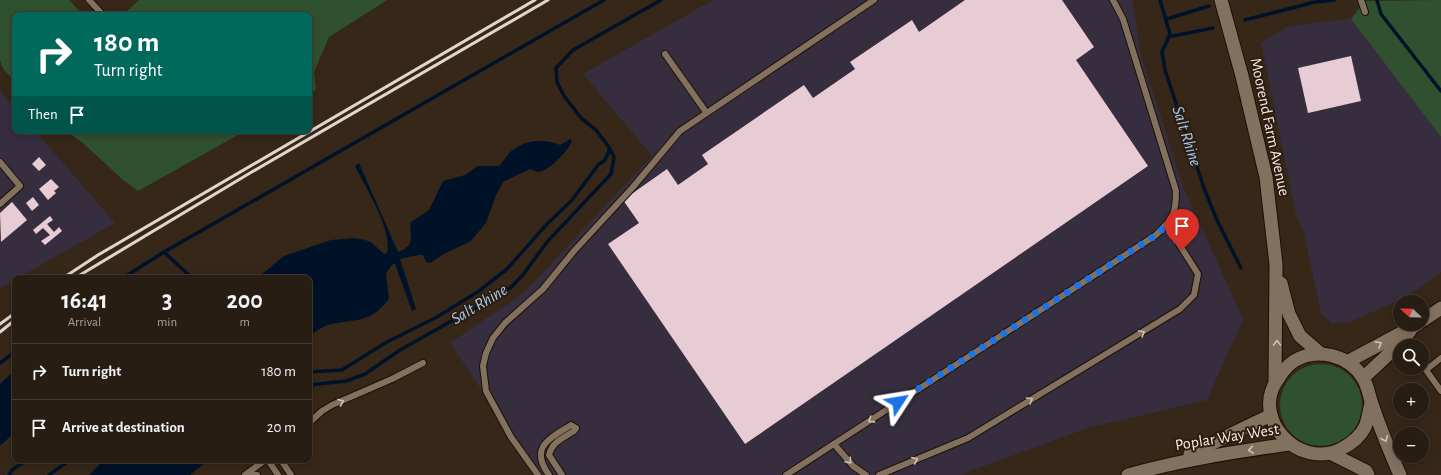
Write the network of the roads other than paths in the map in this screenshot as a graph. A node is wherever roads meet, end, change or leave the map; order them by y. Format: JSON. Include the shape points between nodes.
{"nodes":[{"id":1,"x":89,"y":0,"type":"edge"},
{"id":2,"x":874,"y":0,"type":"edge"},
{"id":3,"x":1113,"y":0,"type":"edge"},
{"id":4,"x":1221,"y":0,"type":"edge"},
{"id":5,"x":1361,"y":2,"type":"edge"},
{"id":6,"x":100,"y":12,"type":"edge"},
{"id":7,"x":1364,"y":12,"type":"dead end"},
{"id":8,"x":665,"y":54,"type":"dead end"},
{"id":9,"x":706,"y":112,"type":"junction"},
{"id":10,"x":0,"y":162,"type":"edge"},
{"id":11,"x":0,"y":204,"type":"edge"},
{"id":12,"x":1167,"y":225,"type":"junction"},
{"id":13,"x":1276,"y":264,"type":"junction"},
{"id":14,"x":1441,"y":308,"type":"edge"},
{"id":15,"x":1429,"y":316,"type":"edge"},
{"id":16,"x":1404,"y":331,"type":"edge"},
{"id":17,"x":1411,"y":331,"type":"edge"},
{"id":18,"x":1321,"y":354,"type":"junction"},
{"id":19,"x":1441,"y":358,"type":"edge"},
{"id":20,"x":1347,"y":362,"type":"junction"},
{"id":21,"x":424,"y":364,"type":"dead end"},
{"id":22,"x":1363,"y":378,"type":"junction"},
{"id":23,"x":1275,"y":382,"type":"junction"},
{"id":24,"x":1441,"y":391,"type":"edge"},
{"id":25,"x":1371,"y":403,"type":"junction"},
{"id":26,"x":1271,"y":416,"type":"junction"},
{"id":27,"x":312,"y":421,"type":"edge"},
{"id":28,"x":834,"y":444,"type":"junction"},
{"id":29,"x":1289,"y":444,"type":"junction"},
{"id":30,"x":1332,"y":454,"type":"junction"},
{"id":31,"x":262,"y":463,"type":"edge"},
{"id":32,"x":268,"y":463,"type":"edge"},
{"id":33,"x":283,"y":463,"type":"edge"},
{"id":34,"x":1169,"y":463,"type":"junction"},
{"id":35,"x":246,"y":475,"type":"edge"},
{"id":36,"x":257,"y":475,"type":"edge"},
{"id":37,"x":278,"y":475,"type":"edge"},
{"id":38,"x":291,"y":475,"type":"edge"},
{"id":39,"x":538,"y":475,"type":"edge"},
{"id":40,"x":549,"y":475,"type":"edge"},
{"id":41,"x":562,"y":475,"type":"edge"},
{"id":42,"x":786,"y":475,"type":"edge"},
{"id":43,"x":866,"y":475,"type":"edge"},
{"id":44,"x":880,"y":475,"type":"edge"},
{"id":45,"x":1128,"y":475,"type":"edge"},
{"id":46,"x":1368,"y":475,"type":"edge"},
{"id":47,"x":1400,"y":475,"type":"edge"}],
"edges":[{"from":1,"to":6,"type":"lane"},
{"from":2,"to":9,"type":"lane"},
{"from":3,"to":12,"type":"lane","via":[[1123,19],[1176,191],[1176,208],[1172,220]]},
{"from":4,"to":13,"type":"street","name":"Moorend Farm Avenue","via":[[1266,177]]},
{"from":5,"to":7,"type":"lane"},
{"from":8,"to":9,"type":"lane"},
{"from":9,"to":39,"type":"lane","via":[[680,131],[543,289],[505,323],[493,338],[483,366],[486,391],[511,437]]},
{"from":10,"to":11,"type":"lane","via":[[20,186]]},
{"from":12,"to":28,"type":"lane","one_way":true,"via":[[1156,235]]},
{"from":44,"to":12,"type":"lane","one_way":true,"via":[[968,438],[1180,309],[1194,295],[1198,274]]},
{"from":13,"to":18,"type":"street","name":"Moorend Farm Avenue","via":[[1292,319],[1300,336]]},
{"from":23,"to":13,"type":"street","name":"Moorend Farm Avenue","one_way":true},
{"from":14,"to":15,"type":"street"},
{"from":20,"to":16,"type":"street","one_way":true},
{"from":17,"to":22,"type":"street"},
{"from":18,"to":20,"type":"street","via":[[1338,357]]},
{"from":18,"to":23,"type":"street","via":[[1295,361],[1285,368]]},
{"from":19,"to":24,"type":"lane","via":[[1426,370]]},
{"from":20,"to":22,"type":"street"},
{"from":27,"to":21,"type":"lane","one_way":true,"via":[[332,405]]},
{"from":22,"to":25,"type":"street"},
{"from":23,"to":26,"type":"street","via":[[1270,398]]},
{"from":25,"to":30,"type":"street","via":[[1365,427],[1351,444]]},
{"from":25,"to":47,"type":"street","one_way":true},
{"from":26,"to":29,"type":"street","via":[[1278,431]]},
{"from":26,"to":34,"type":"street","name":"Poplar Way West"},
{"from":28,"to":42,"type":"lane"},
{"from":28,"to":43,"type":"lane","one_way":true,"via":[[853,466]]},
{"from":29,"to":30,"type":"street","via":[[1299,450],[1316,454]]},
{"from":29,"to":34,"type":"street","name":"Poplar Way West","one_way":true},
{"from":30,"to":46,"type":"street","via":[[1366,471]]},
{"from":31,"to":35,"type":"lane"},
{"from":32,"to":37,"type":"lane"},
{"from":33,"to":38,"type":"lane"},
{"from":34,"to":45,"type":"street","name":"Poplar Way West"},
{"from":35,"to":36,"type":"lane"},
{"from":40,"to":41,"type":"lane","via":[[541,461],[542,446],[571,425],[576,428],[574,431],[550,448],[549,455]]}]}
